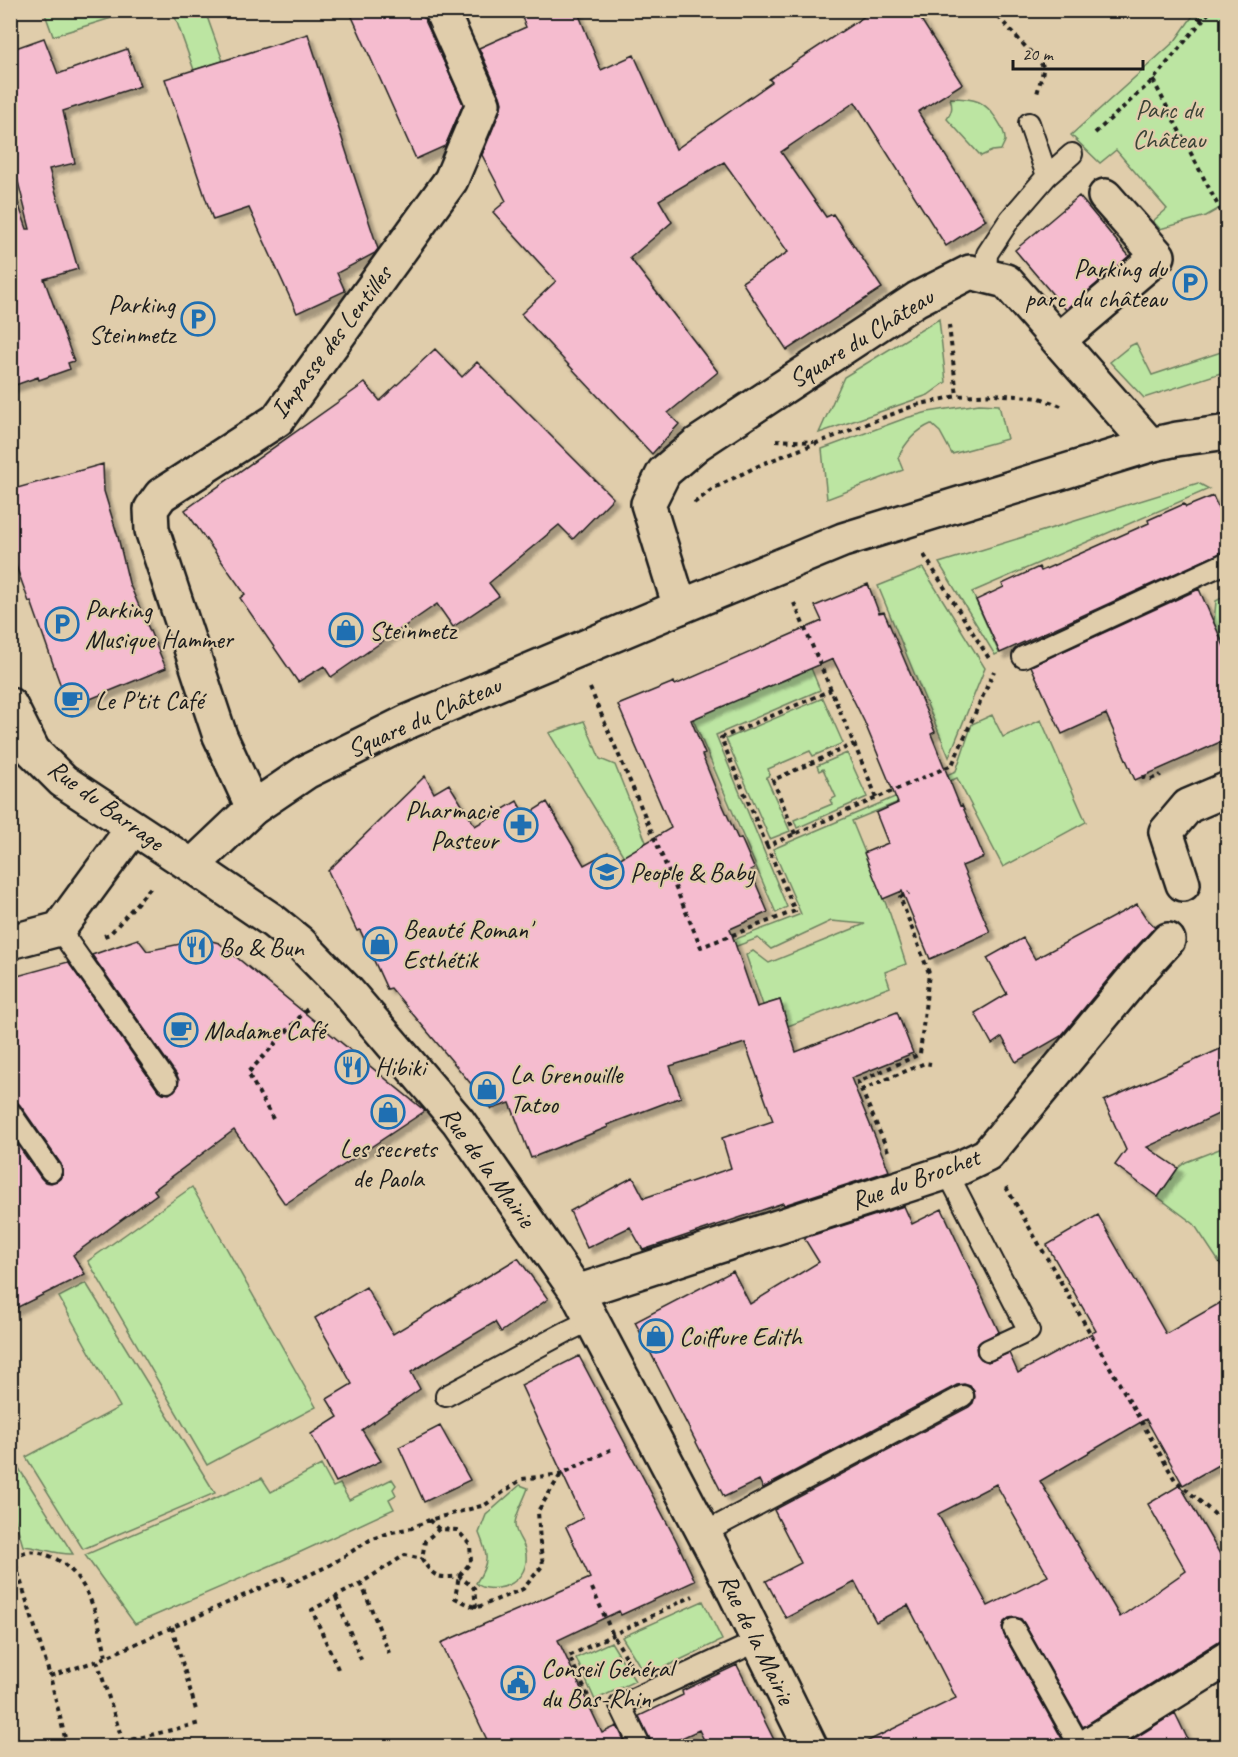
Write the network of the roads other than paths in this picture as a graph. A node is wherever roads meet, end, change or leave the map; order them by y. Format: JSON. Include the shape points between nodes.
{"nodes":[{"id":1,"x":441,"y":10,"type":"edge"},
{"id":2,"x":1029,"y":123,"type":"road end"},
{"id":3,"x":1072,"y":154,"type":"road end"},
{"id":4,"x":1047,"y":176,"type":"junction"},
{"id":5,"x":1106,"y":196,"type":"dead end"},
{"id":6,"x":986,"y":276,"type":"junction"},
{"id":7,"x":1059,"y":340,"type":"junction"},
{"id":8,"x":1227,"y":432,"type":"edge"},
{"id":9,"x":1150,"y":445,"type":"junction"},
{"id":10,"x":1227,"y":562,"type":"edge"},
{"id":11,"x":680,"y":607,"type":"junction"},
{"id":12,"x":1023,"y":657,"type":"dead end"},
{"id":13,"x":10,"y":705,"type":"edge"},
{"id":14,"x":1227,"y":789,"type":"edge"},
{"id":15,"x":253,"y":808,"type":"junction"},
{"id":16,"x":133,"y":828,"type":"junction"},
{"id":17,"x":192,"y":866,"type":"junction"},
{"id":18,"x":1183,"y":884,"type":"dead end"},
{"id":19,"x":59,"y":929,"type":"junction"},
{"id":20,"x":1168,"y":940,"type":"dead end"},
{"id":21,"x":10,"y":942,"type":"edge"},
{"id":22,"x":168,"y":1082,"type":"dead end"},
{"id":23,"x":10,"y":1112,"type":"edge"},
{"id":24,"x":51,"y":1171,"type":"dead end"},
{"id":25,"x":947,"y":1172,"type":"junction"},
{"id":26,"x":584,"y":1306,"type":"junction"},
{"id":27,"x":988,"y":1350,"type":"dead end"},
{"id":28,"x":446,"y":1396,"type":"dead end"},
{"id":29,"x":963,"y":1396,"type":"dead end"},
{"id":30,"x":704,"y":1533,"type":"junction"},
{"id":31,"x":1014,"y":1629,"type":"dead end"},
{"id":32,"x":758,"y":1641,"type":"junction"},
{"id":33,"x":1227,"y":1658,"type":"edge"},
{"id":34,"x":640,"y":1746,"type":"edge"},
{"id":35,"x":810,"y":1746,"type":"edge"},
{"id":36,"x":1080,"y":1746,"type":"edge"},
{"id":37,"x":1087,"y":1746,"type":"edge"}],
"edges":[{"from":1,"to":15,"type":"street","name":"Impasse des Lentilles","via":[[483,104],[452,180],[277,420],[161,495],[151,509],[152,530],[220,735]]},
{"from":2,"to":4,"type":"lane"},
{"from":3,"to":4,"type":"lane"},
{"from":4,"to":6,"type":"lane","via":[[1010,219],[987,254]]},
{"from":5,"to":7,"type":"street","via":[[1158,256]]},
{"from":6,"to":7,"type":"street","name":"Square du Château","via":[[1006,281]]},
{"from":6,"to":11,"type":"street","name":"Square du Château","via":[[970,272],[918,299],[697,444],[664,472],[648,504]]},
{"from":7,"to":9,"type":"street","name":"Square du Château"},
{"from":8,"to":9,"type":"street","name":"Square du Château"},
{"from":9,"to":11,"type":"street","name":"Square du Château","via":[[843,540]]},
{"from":10,"to":12,"type":"lane"},
{"from":11,"to":15,"type":"street","name":"Square du Château","via":[[407,722],[306,772]]},
{"from":13,"to":16,"type":"street","name":"Rue du Barrage","via":[[33,751],[55,774]]},
{"from":14,"to":18,"type":"street","via":[[1188,806],[1166,832]]},
{"from":15,"to":17,"type":"street","name":"Square du Château"},
{"from":16,"to":17,"type":"street","name":"Rue du Barrage"},
{"from":16,"to":19,"type":"street"},
{"from":17,"to":26,"type":"street","name":"Rue de la Mairie","via":[[273,921],[347,991],[458,1121]]},
{"from":19,"to":21,"type":"street"},
{"from":19,"to":22,"type":"lane"},
{"from":20,"to":25,"type":"street","name":"Rue du Brochet","via":[[987,1155]]},
{"from":23,"to":24,"type":"lane"},
{"from":25,"to":26,"type":"street","name":"Rue du Brochet"},
{"from":25,"to":27,"type":"lane","via":[[1029,1331]]},
{"from":26,"to":28,"type":"lane","via":[[566,1332]]},
{"from":26,"to":30,"type":"street","name":"Rue de la Mairie"},
{"from":29,"to":30,"type":"lane"},
{"from":30,"to":32,"type":"street","name":"Rue de la Mairie"},
{"from":31,"to":36,"type":"lane"},
{"from":32,"to":34,"type":"lane","via":[[620,1705]]},
{"from":32,"to":35,"type":"street","name":"Rue de la Mairie"},
{"from":33,"to":37,"type":"street"}]}
